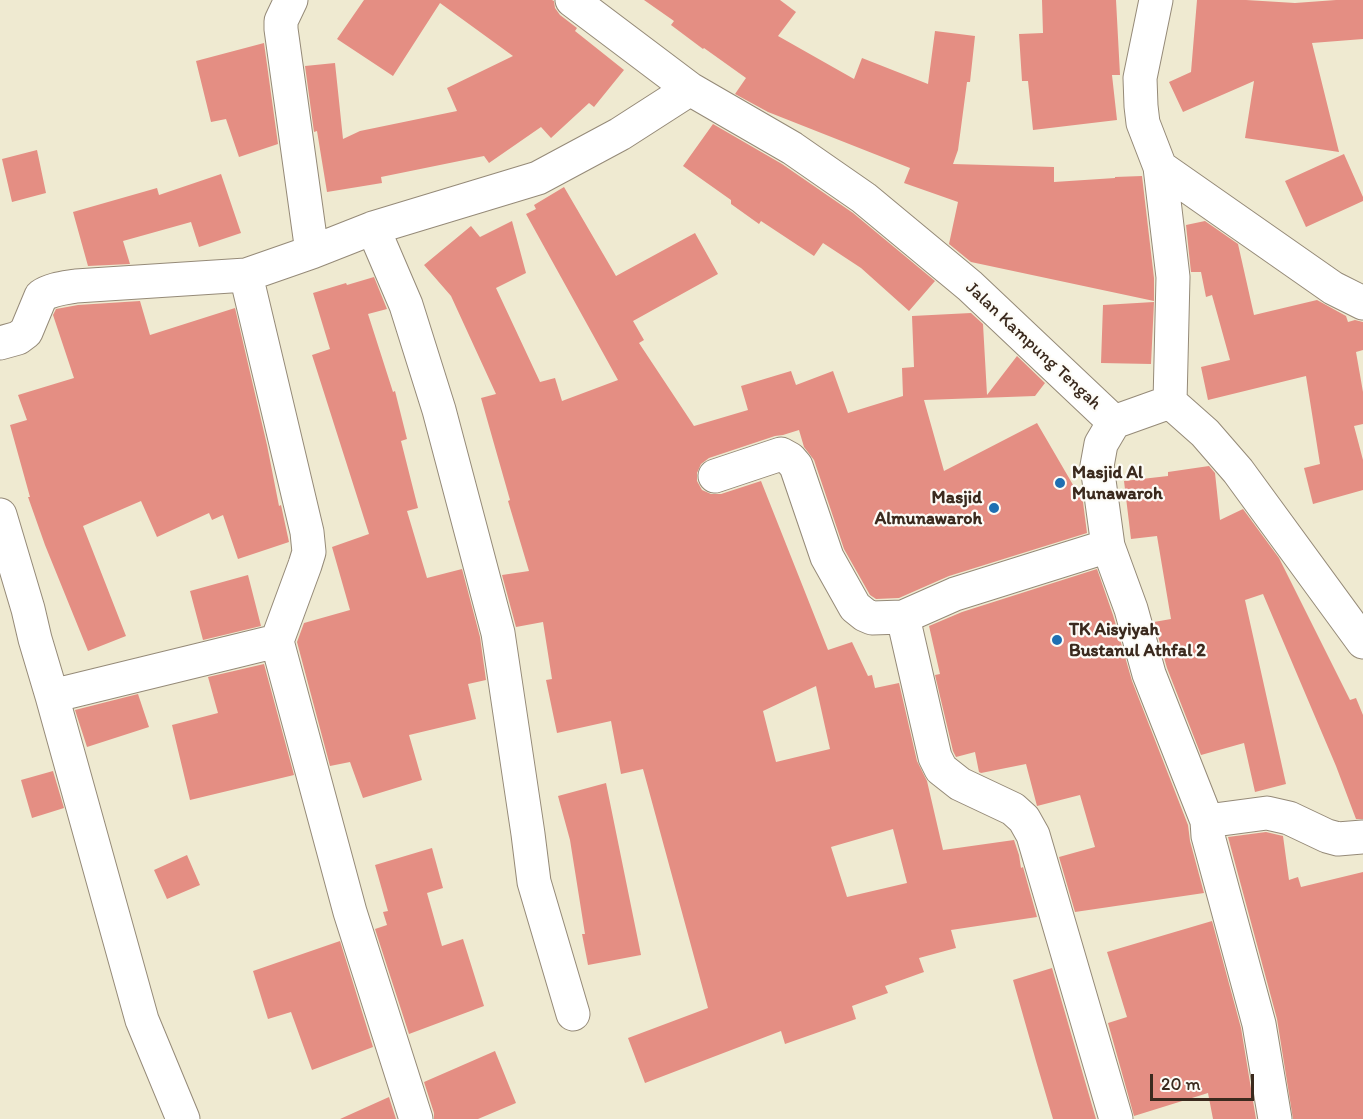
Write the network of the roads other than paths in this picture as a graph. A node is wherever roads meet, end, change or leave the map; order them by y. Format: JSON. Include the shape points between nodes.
{"nodes":[{"id":1,"x":291,"y":0,"type":"edge"},
{"id":2,"x":572,"y":0,"type":"edge"},
{"id":3,"x":1156,"y":0,"type":"edge"},
{"id":4,"x":690,"y":89,"type":"junction"},
{"id":5,"x":1160,"y":167,"type":"junction"},
{"id":6,"x":373,"y":228,"type":"junction"},
{"id":7,"x":312,"y":252,"type":"junction"},
{"id":8,"x":246,"y":275,"type":"junction"},
{"id":9,"x":1363,"y":303,"type":"edge"},
{"id":10,"x":0,"y":343,"type":"edge"},
{"id":11,"x":1170,"y":402,"type":"junction"},
{"id":12,"x":1113,"y":422,"type":"junction"},
{"id":13,"x":715,"y":476,"type":"dead end"},
{"id":14,"x":0,"y":515,"type":"edge"},
{"id":15,"x":1108,"y":546,"type":"junction"},
{"id":16,"x":903,"y":617,"type":"junction"},
{"id":17,"x":277,"y":642,"type":"junction"},
{"id":18,"x":1363,"y":642,"type":"edge"},
{"id":19,"x":52,"y":696,"type":"junction"},
{"id":20,"x":1207,"y":821,"type":"junction"},
{"id":21,"x":1363,"y":837,"type":"edge"},
{"id":22,"x":573,"y":1014,"type":"dead end"},
{"id":23,"x":183,"y":1119,"type":"edge"},
{"id":24,"x":416,"y":1119,"type":"edge"},
{"id":25,"x":1116,"y":1119,"type":"edge"},
{"id":26,"x":1275,"y":1119,"type":"edge"}],
"edges":[{"from":1,"to":7,"type":"street","via":[[281,29]]},
{"from":2,"to":4,"type":"street","name":"Jalan Kampung Tengah"},
{"from":3,"to":5,"type":"street","via":[[1140,78],[1143,123]]},
{"from":4,"to":6,"type":"street","via":[[621,134],[538,178]]},
{"from":4,"to":12,"type":"street","name":"Jalan Kampung Tengah","via":[[792,148],[864,198],[970,286]]},
{"from":5,"to":9,"type":"street","via":[[1333,288]]},
{"from":5,"to":11,"type":"street","via":[[1173,277]]},
{"from":6,"to":7,"type":"street"},
{"from":6,"to":22,"type":"street","via":[[406,305],[439,410],[498,633],[534,882]]},
{"from":7,"to":8,"type":"street"},
{"from":8,"to":10,"type":"street","via":[[51,291],[41,296],[26,332]]},
{"from":8,"to":17,"type":"street","via":[[309,552]]},
{"from":11,"to":12,"type":"street","name":"Jalan Kampung Tengah"},
{"from":11,"to":18,"type":"street","via":[[1205,433],[1238,471]]},
{"from":12,"to":15,"type":"street","via":[[1101,444],[1097,466]]},
{"from":13,"to":16,"type":"street","via":[[781,454],[790,459],[796,466],[827,558],[855,607],[872,618]]},
{"from":14,"to":19,"type":"street"},
{"from":15,"to":16,"type":"street","via":[[955,594]]},
{"from":15,"to":20,"type":"street","via":[[1149,674]]},
{"from":16,"to":25,"type":"street","via":[[941,769],[960,784],[1013,809],[1033,836]]},
{"from":17,"to":19,"type":"street"},
{"from":17,"to":24,"type":"street","via":[[350,912]]},
{"from":19,"to":23,"type":"street","via":[[142,1020]]},
{"from":20,"to":21,"type":"street","via":[[1267,813],[1289,818],[1327,836]]},
{"from":20,"to":26,"type":"street","via":[[1259,1024]]}]}
